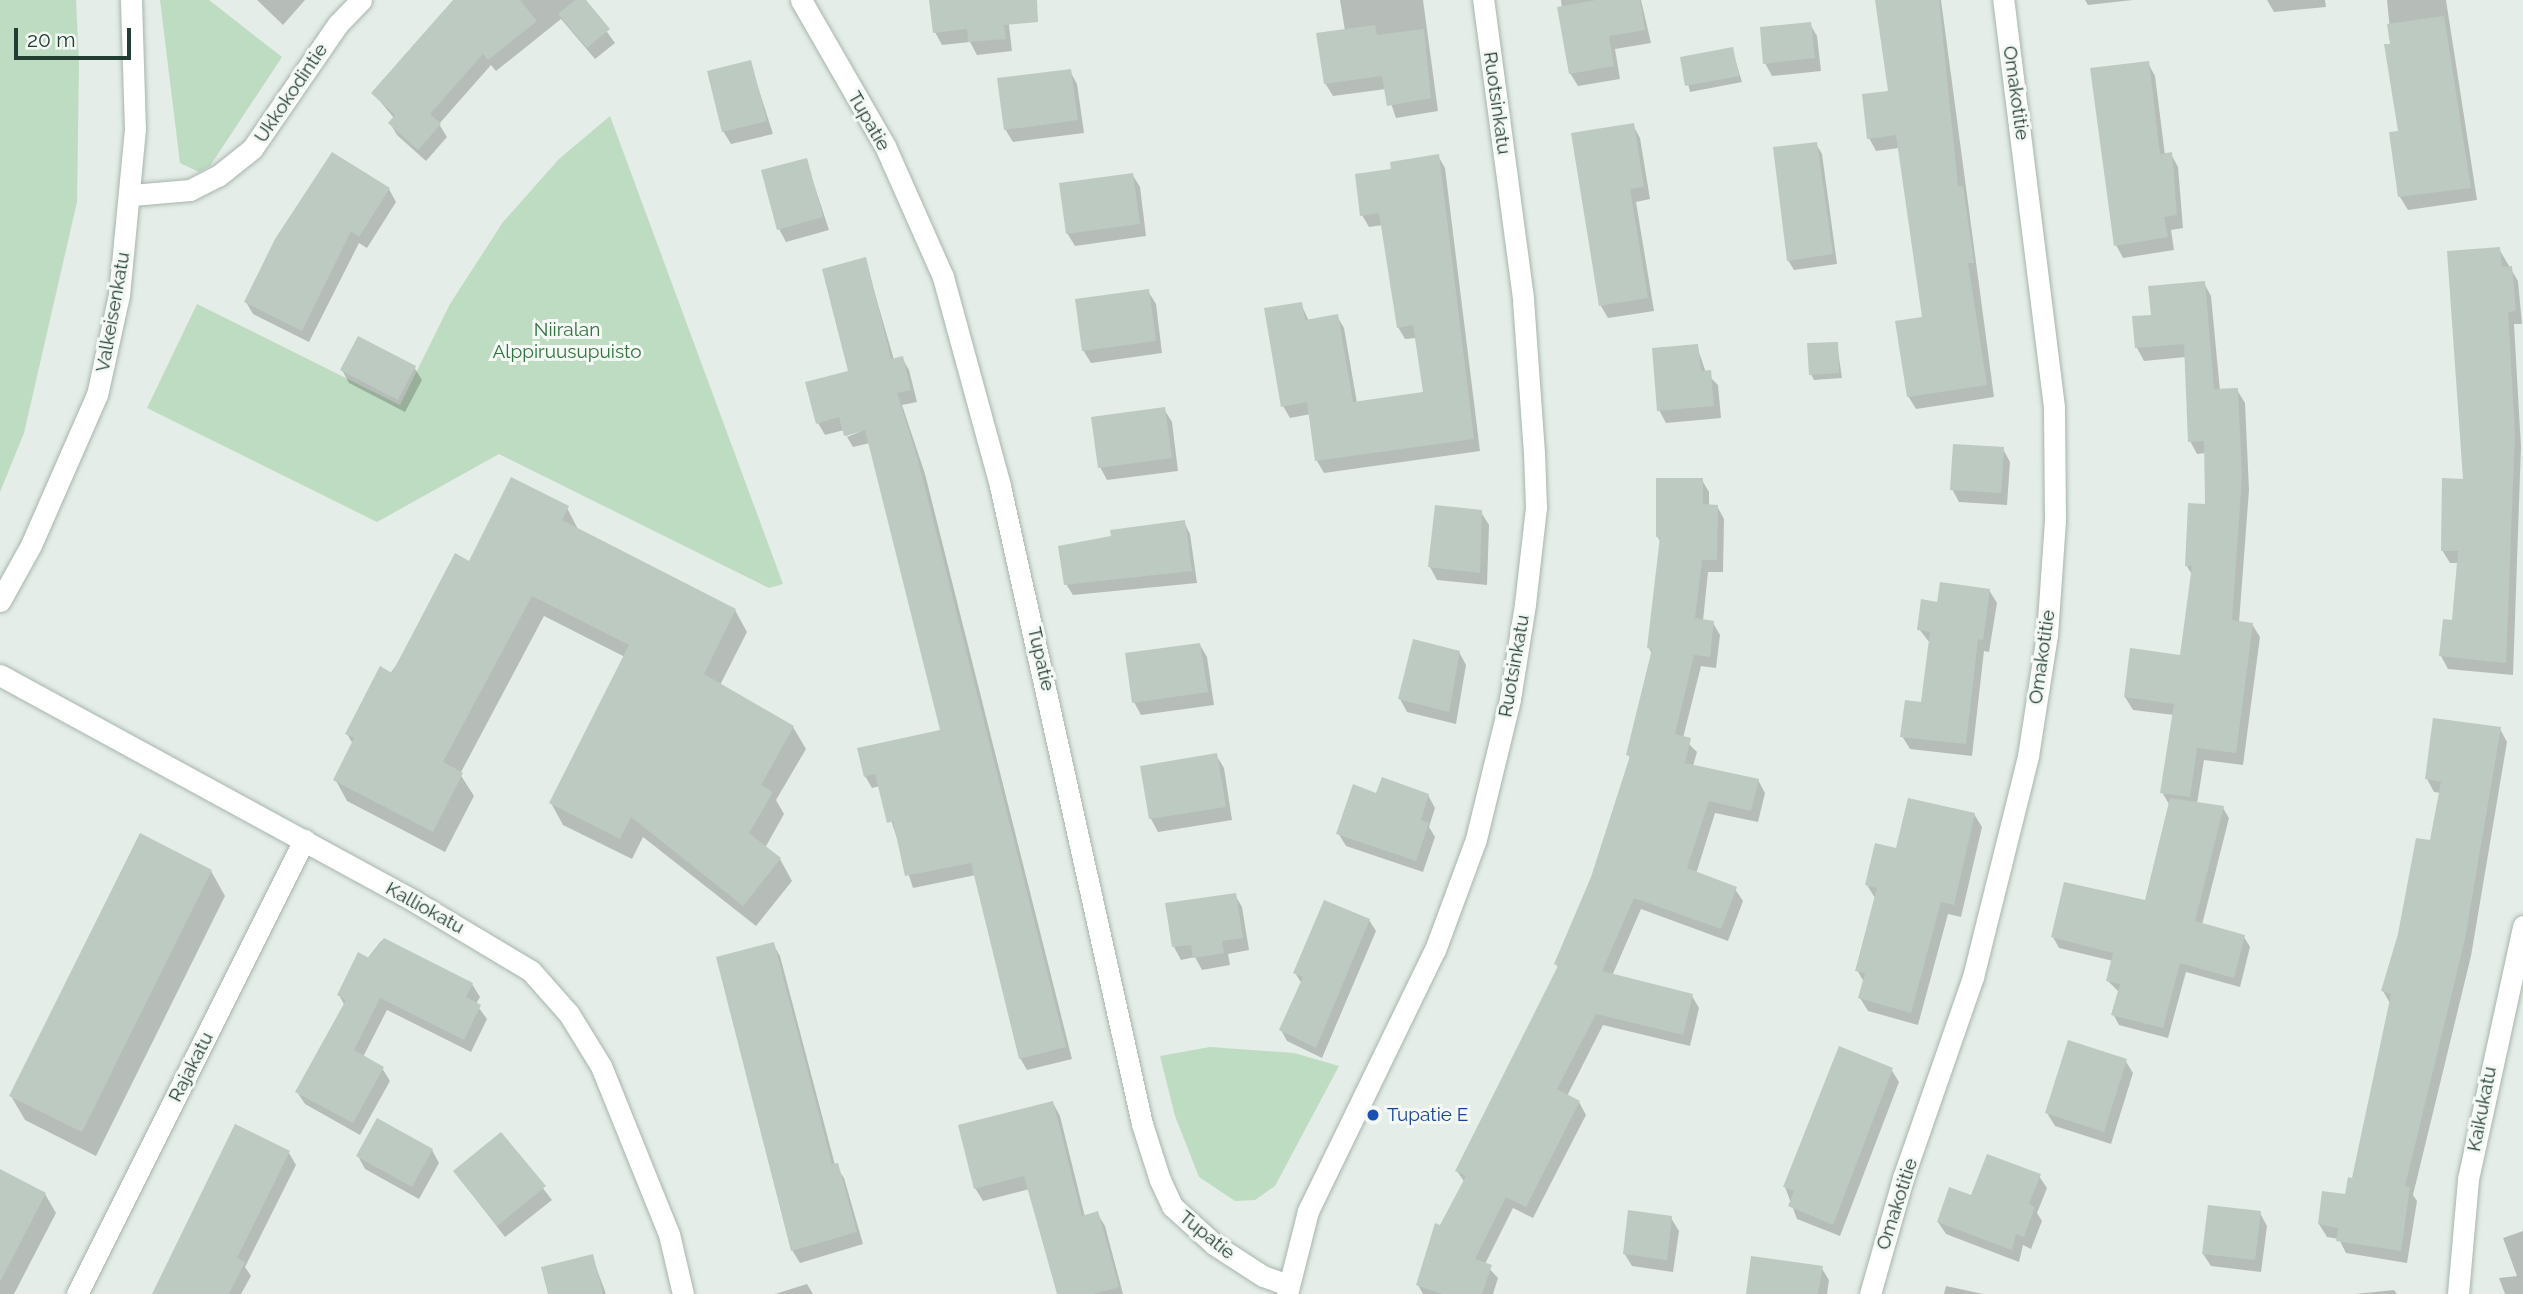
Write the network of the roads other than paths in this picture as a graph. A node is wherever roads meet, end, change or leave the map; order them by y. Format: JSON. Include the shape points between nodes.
{"nodes":[{"id":1,"x":131,"y":0,"type":"edge"},
{"id":2,"x":361,"y":0,"type":"edge"},
{"id":3,"x":801,"y":0,"type":"edge"},
{"id":4,"x":1483,"y":0,"type":"edge"},
{"id":5,"x":2003,"y":0,"type":"edge"},
{"id":6,"x":132,"y":195,"type":"junction"},
{"id":7,"x":0,"y":601,"type":"edge"},
{"id":8,"x":0,"y":675,"type":"edge"},
{"id":9,"x":304,"y":840,"type":"junction"},
{"id":10,"x":2523,"y":926,"type":"edge"},
{"id":11,"x":1288,"y":1289,"type":"edge"},
{"id":12,"x":77,"y":1294,"type":"edge"},
{"id":13,"x":683,"y":1294,"type":"edge"},
{"id":14,"x":1870,"y":1294,"type":"edge"},
{"id":15,"x":2458,"y":1294,"type":"edge"}],
"edges":[{"from":1,"to":6,"type":"street","name":"Valkeisenkatu"},
{"from":2,"to":6,"type":"street","name":"Ukkokodintie","via":[[338,24],[252,149],[218,176],[190,190]]},
{"from":3,"to":11,"type":"street","name":"Tupatie","via":[[885,146],[943,277],[1006,513],[1142,1124],[1160,1180],[1172,1206],[1207,1239]]},
{"from":4,"to":11,"type":"street","name":"Ruotsinkatu","via":[[1522,298],[1534,453],[1536,507],[1523,618],[1510,699],[1476,839],[1434,950],[1308,1211]]},
{"from":5,"to":14,"type":"street","name":"Omakotitie","via":[[2053,407],[2055,521],[2047,635],[2028,756],[1977,964],[1903,1178]]},
{"from":6,"to":7,"type":"street","name":"Valkeisenkatu","via":[[119,295],[97,395],[31,545]]},
{"from":8,"to":9,"type":"street","name":"Kalliokatu"},
{"from":9,"to":12,"type":"street","name":"Rajakatu"},
{"from":9,"to":13,"type":"street","name":"Kalliokatu","via":[[514,957],[569,1014],[601,1066],[628,1127],[668,1234]]},
{"from":10,"to":15,"type":"street","name":"Kaikukatu","via":[[2468,1179]]}]}
